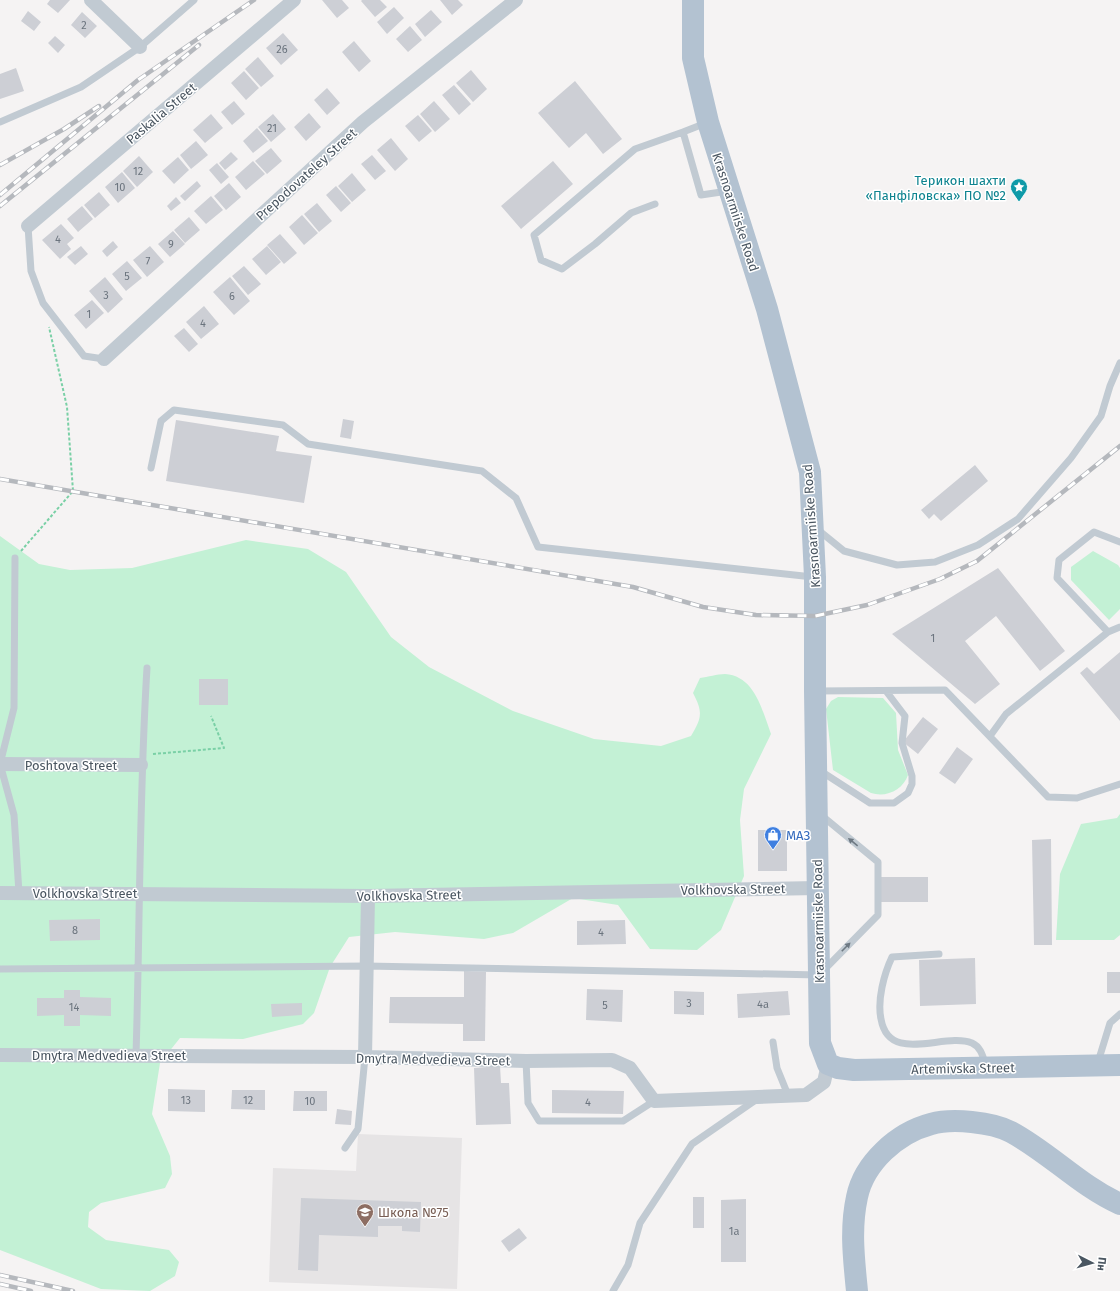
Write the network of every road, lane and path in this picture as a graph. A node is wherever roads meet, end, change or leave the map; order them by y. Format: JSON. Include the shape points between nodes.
{"nodes":[{"id":1,"x":91,"y":0,"type":"edge"},
{"id":2,"x":194,"y":0,"type":"edge"},
{"id":3,"x":294,"y":0,"type":"edge"},
{"id":4,"x":516,"y":0,"type":"edge"},
{"id":5,"x":693,"y":0,"type":"edge"},
{"id":6,"x":140,"y":47,"type":"junction"},
{"id":7,"x":0,"y":122,"type":"edge"},
{"id":8,"x":708,"y":122,"type":"junction"},
{"id":9,"x":683,"y":132,"type":"junction"},
{"id":10,"x":730,"y":190,"type":"junction"},
{"id":11,"x":655,"y":204,"type":"dead end"},
{"id":12,"x":28,"y":226,"type":"joint"},
{"id":13,"x":43,"y":303,"type":"junction"},
{"id":14,"x":104,"y":359,"type":"joint"},
{"id":15,"x":1120,"y":363,"type":"edge"},
{"id":16,"x":151,"y":468,"type":"dead end"},
{"id":17,"x":812,"y":525,"type":"junction"},
{"id":18,"x":1120,"y":542,"type":"edge"},
{"id":19,"x":15,"y":558,"type":"joint"},
{"id":20,"x":815,"y":578,"type":"junction"},
{"id":21,"x":1120,"y":627,"type":"edge"},
{"id":22,"x":1108,"y":632,"type":"junction"},
{"id":23,"x":147,"y":668,"type":"dead end"},
{"id":24,"x":815,"y":691,"type":"junction"},
{"id":25,"x":886,"y":691,"type":"junction"},
{"id":26,"x":211,"y":716,"type":"dead end"},
{"id":27,"x":990,"y":736,"type":"junction"},
{"id":28,"x":142,"y":760,"type":"junction"},
{"id":29,"x":0,"y":764,"type":"edge"},
{"id":30,"x":816,"y":768,"type":"junction"},
{"id":31,"x":1120,"y":784,"type":"edge"},
{"id":32,"x":817,"y":812,"type":"junction"},
{"id":33,"x":818,"y":888,"type":"junction"},
{"id":34,"x":0,"y":893,"type":"edge"},
{"id":35,"x":19,"y":893,"type":"junction"},
{"id":36,"x":141,"y":893,"type":"junction"},
{"id":37,"x":368,"y":896,"type":"junction"},
{"id":38,"x":939,"y":954,"type":"dead end"},
{"id":39,"x":366,"y":966,"type":"junction"},
{"id":40,"x":139,"y":968,"type":"junction"},
{"id":41,"x":0,"y":969,"type":"edge"},
{"id":42,"x":818,"y":975,"type":"junction"},
{"id":43,"x":1120,"y":1014,"type":"edge"},
{"id":44,"x":773,"y":1042,"type":"dead end"},
{"id":45,"x":0,"y":1055,"type":"edge"},
{"id":46,"x":136,"y":1055,"type":"junction"},
{"id":47,"x":365,"y":1057,"type":"junction"},
{"id":48,"x":526,"y":1061,"type":"junction"},
{"id":49,"x":828,"y":1064,"type":"junction"},
{"id":50,"x":1097,"y":1065,"type":"junction"},
{"id":51,"x":1120,"y":1065,"type":"edge"},
{"id":52,"x":987,"y":1068,"type":"junction"},
{"id":53,"x":788,"y":1095,"type":"junction"},
{"id":54,"x":760,"y":1097,"type":"junction"},
{"id":55,"x":654,"y":1101,"type":"junction"},
{"id":56,"x":345,"y":1148,"type":"dead end"},
{"id":57,"x":1120,"y":1204,"type":"edge"},
{"id":58,"x":613,"y":1291,"type":"edge"},
{"id":59,"x":857,"y":1291,"type":"edge"}],
"edges":[{"from":1,"to":6,"type":"street"},
{"from":2,"to":6,"type":"lane"},
{"from":3,"to":12,"type":"street","name":"Paskalia Street"},
{"from":4,"to":14,"type":"street","name":"Prepodovateley Street","via":[[363,122]]},
{"from":5,"to":8,"type":"main road","name":"Krasnoarmiiske Road","via":[[694,58]]},
{"from":6,"to":7,"type":"lane","via":[[81,87]]},
{"from":8,"to":9,"type":"lane"},
{"from":8,"to":10,"type":"main road","name":"Krasnoarmiiske Road"},
{"from":9,"to":10,"type":"lane","via":[[701,195]]},
{"from":9,"to":11,"type":"lane","via":[[634,149],[534,235],[541,260],[562,269],[630,213]]},
{"from":10,"to":17,"type":"main road","name":"Krasnoarmiiske Road","via":[[767,309],[810,472]]},
{"from":12,"to":13,"type":"lane","via":[[31,271]]},
{"from":13,"to":14,"type":"lane","via":[[84,356]]},
{"from":13,"to":19,"type":"path","via":[[67,407],[73,491]]},
{"from":15,"to":17,"type":"lane","via":[[1101,416],[1071,458],[1018,519],[978,545],[935,562],[897,565],[844,551]]},
{"from":16,"to":20,"type":"lane","via":[[161,421],[174,410],[283,425],[308,444],[482,471],[516,498],[538,547]]},
{"from":17,"to":20,"type":"main road","name":"Krasnoarmiiske Road"},
{"from":18,"to":22,"type":"lane","via":[[1094,532],[1059,560],[1057,578]]},
{"from":19,"to":29,"type":"lane","via":[[14,708]]},
{"from":20,"to":24,"type":"main road","name":"Krasnoarmiiske Road"},
{"from":21,"to":22,"type":"lane"},
{"from":22,"to":27,"type":"lane","via":[[1006,714]]},
{"from":23,"to":28,"type":"lane"},
{"from":24,"to":25,"type":"lane"},
{"from":24,"to":30,"type":"main road","name":"Krasnoarmiiske Road"},
{"from":25,"to":27,"type":"lane","via":[[945,690]]},
{"from":25,"to":30,"type":"lane","via":[[905,716],[902,743],[913,781],[908,793],[894,803],[870,803]]},
{"from":26,"to":28,"type":"path","via":[[224,748],[174,751]]},
{"from":27,"to":31,"type":"lane","via":[[1048,797],[1077,798]]},
{"from":28,"to":29,"type":"street","name":"Poshtova Street"},
{"from":28,"to":36,"type":"lane"},
{"from":29,"to":35,"type":"lane","via":[[14,815]]},
{"from":30,"to":32,"type":"main road","name":"Krasnoarmiiske Road"},
{"from":32,"to":33,"type":"main road","name":"Krasnoarmiiske Road"},
{"from":42,"to":32,"type":"lane","one_way":true,"via":[[878,915],[878,862]]},
{"from":33,"to":37,"type":"street","name":"Volkhovska Street"},
{"from":33,"to":42,"type":"main road","name":"Krasnoarmiiske Road"},
{"from":34,"to":35,"type":"street","name":"Volkhovska Street"},
{"from":35,"to":36,"type":"street","name":"Volkhovska Street"},
{"from":36,"to":37,"type":"street","name":"Volkhovska Street"},
{"from":36,"to":40,"type":"lane"},
{"from":37,"to":39,"type":"street"},
{"from":38,"to":52,"type":"lane","via":[[892,957],[886,968],[881,998],[879,1013],[882,1025],[893,1041],[903,1044],[971,1043],[981,1050]]},
{"from":39,"to":40,"type":"lane"},
{"from":39,"to":42,"type":"lane"},
{"from":39,"to":47,"type":"street"},
{"from":40,"to":41,"type":"lane"},
{"from":40,"to":46,"type":"lane"},
{"from":42,"to":49,"type":"main road","name":"Krasnoarmiiske Road","via":[[820,1043]]},
{"from":43,"to":50,"type":"lane","via":[[1110,1023]]},
{"from":44,"to":53,"type":"lane","via":[[777,1068]]},
{"from":45,"to":46,"type":"street","name":"Dmytra Medvedieva Street"},
{"from":46,"to":47,"type":"street","name":"Dmytra Medvedieva Street"},
{"from":47,"to":48,"type":"street","name":"Dmytra Medvedieva Street"},
{"from":47,"to":56,"type":"lane","via":[[358,1129]]},
{"from":48,"to":55,"type":"street","name":"Dmytra Medvedieva Street","via":[[612,1060],[630,1068]]},
{"from":48,"to":55,"type":"lane","via":[[528,1103],[539,1121],[623,1120]]},
{"from":49,"to":52,"type":"main road","name":"Artemivska Street","via":[[854,1070]]},
{"from":49,"to":53,"type":"street","via":[[824,1082],[806,1095]]},
{"from":50,"to":51,"type":"main road","name":"Artemivska Street"},
{"from":50,"to":52,"type":"main road","name":"Artemivska Street"},
{"from":53,"to":54,"type":"street"},
{"from":54,"to":55,"type":"street"},
{"from":54,"to":58,"type":"lane","via":[[692,1144],[640,1223],[628,1265]]},
{"from":57,"to":59,"type":"main road","via":[[1101,1195],[1011,1132],[985,1124],[962,1121],[931,1123],[907,1134],[886,1148],[868,1170],[857,1196],[852,1240]]}]}
